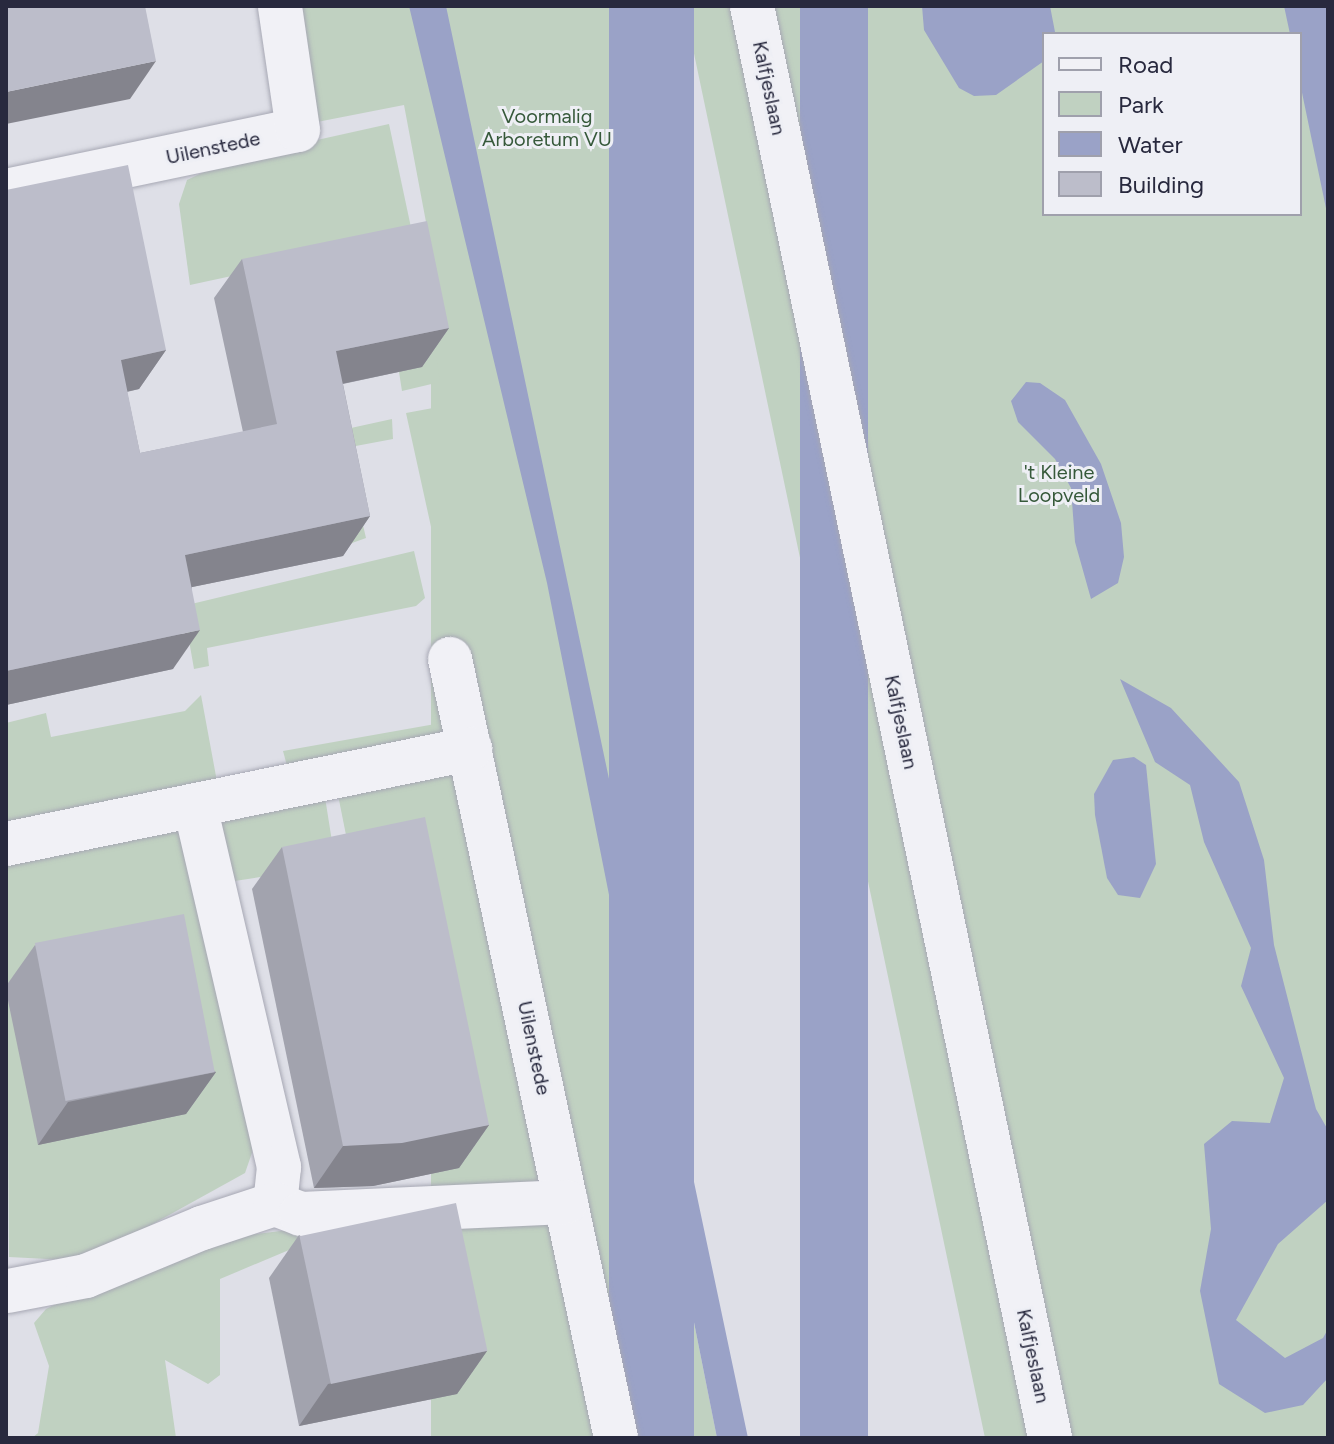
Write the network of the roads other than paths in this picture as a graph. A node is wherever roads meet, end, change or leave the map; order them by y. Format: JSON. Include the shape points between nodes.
{"nodes":[{"id":1,"x":280,"y":6,"type":"edge"},
{"id":2,"x":752,"y":6,"type":"edge"},
{"id":3,"x":6,"y":191,"type":"edge"},
{"id":4,"x":450,"y":659,"type":"dead end"},
{"id":5,"x":470,"y":749,"type":"junction"},
{"id":6,"x":195,"y":806,"type":"junction"},
{"id":7,"x":6,"y":844,"type":"edge"},
{"id":8,"x":566,"y":1202,"type":"junction"},
{"id":9,"x":275,"y":1204,"type":"junction"},
{"id":10,"x":7,"y":1298,"type":"edge"},
{"id":11,"x":616,"y":1438,"type":"edge"},
{"id":12,"x":1050,"y":1438,"type":"edge"}],
"edges":[{"from":1,"to":3,"type":"street","name":"Uilenstede","via":[[298,130]]},
{"from":2,"to":12,"type":"street","name":"Kalfjeslaan"},
{"from":4,"to":5,"type":"street","name":"Uilenstede"},
{"from":5,"to":6,"type":"street"},
{"from":5,"to":8,"type":"street","name":"Uilenstede"},
{"from":6,"to":7,"type":"street"},
{"from":6,"to":9,"type":"street","via":[[279,1167]]},
{"from":8,"to":9,"type":"street","via":[[301,1214]]},
{"from":8,"to":11,"type":"street","name":"Uilenstede"},
{"from":9,"to":10,"type":"street","via":[[86,1276]]}]}
